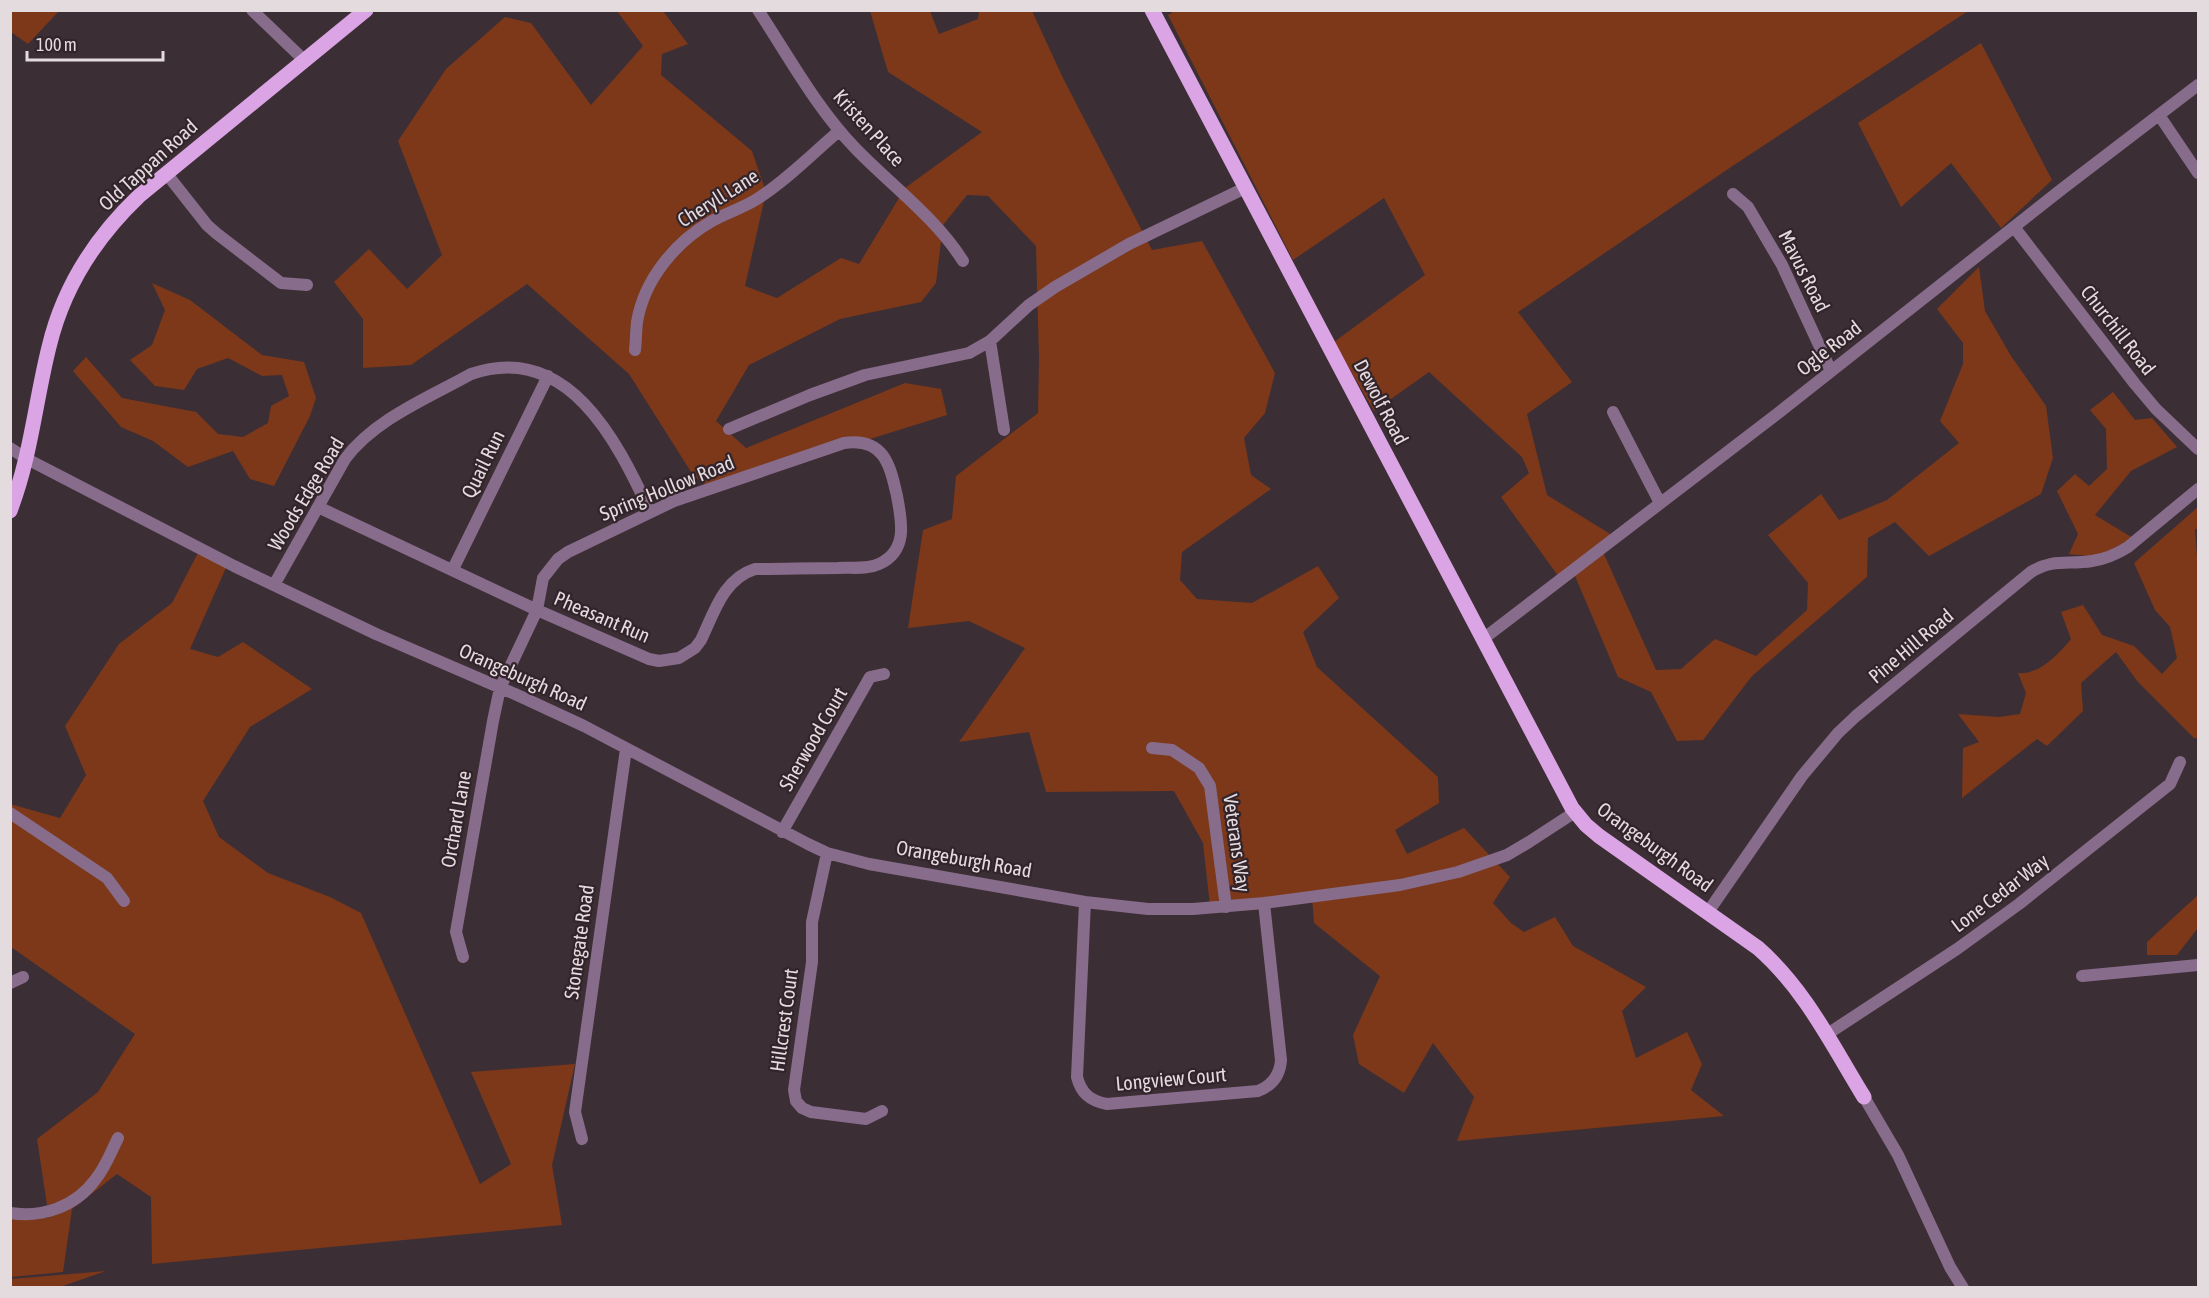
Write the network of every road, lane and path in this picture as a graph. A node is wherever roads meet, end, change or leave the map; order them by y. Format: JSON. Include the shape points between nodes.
{"nodes":[{"id":1,"x":252,"y":10,"type":"edge"},
{"id":2,"x":366,"y":10,"type":"edge"},
{"id":3,"x":758,"y":10,"type":"edge"},
{"id":4,"x":1152,"y":10,"type":"edge"},
{"id":5,"x":304,"y":60,"type":"junction"},
{"id":6,"x":2199,"y":86,"type":"edge"},
{"id":7,"x":2159,"y":116,"type":"junction"},
{"id":8,"x":839,"y":131,"type":"junction"},
{"id":9,"x":166,"y":173,"type":"junction"},
{"id":10,"x":2199,"y":173,"type":"edge"},
{"id":11,"x":1245,"y":188,"type":"junction"},
{"id":12,"x":1733,"y":194,"type":"dead end"},
{"id":13,"x":2014,"y":227,"type":"junction"},
{"id":14,"x":963,"y":261,"type":"dead end"},
{"id":15,"x":307,"y":285,"type":"dead end"},
{"id":16,"x":990,"y":341,"type":"junction"},
{"id":17,"x":635,"y":350,"type":"dead end"},
{"id":18,"x":1831,"y":371,"type":"junction"},
{"id":19,"x":548,"y":376,"type":"junction"},
{"id":20,"x":1613,"y":412,"type":"dead end"},
{"id":21,"x":729,"y":429,"type":"dead end"},
{"id":22,"x":1005,"y":430,"type":"dead end"},
{"id":23,"x":10,"y":448,"type":"edge"},
{"id":24,"x":2199,"y":450,"type":"edge"},
{"id":25,"x":27,"y":459,"type":"junction"},
{"id":26,"x":2199,"y":489,"type":"edge"},
{"id":27,"x":897,"y":498,"type":"joint"},
{"id":28,"x":1660,"y":503,"type":"junction"},
{"id":29,"x":318,"y":507,"type":"junction"},
{"id":30,"x":10,"y":511,"type":"edge"},
{"id":31,"x":650,"y":512,"type":"junction"},
{"id":32,"x":453,"y":569,"type":"junction"},
{"id":33,"x":274,"y":585,"type":"junction"},
{"id":34,"x":537,"y":610,"type":"junction"},
{"id":35,"x":1483,"y":639,"type":"junction"},
{"id":36,"x":884,"y":674,"type":"dead end"},
{"id":37,"x":500,"y":688,"type":"junction"},
{"id":38,"x":1152,"y":748,"type":"dead end"},
{"id":39,"x":626,"y":749,"type":"junction"},
{"id":40,"x":2180,"y":762,"type":"dead end"},
{"id":41,"x":1575,"y":812,"type":"junction"},
{"id":42,"x":10,"y":813,"type":"edge"},
{"id":43,"x":782,"y":832,"type":"junction"},
{"id":44,"x":827,"y":853,"type":"junction"},
{"id":45,"x":124,"y":901,"type":"dead end"},
{"id":46,"x":1085,"y":902,"type":"junction"},
{"id":47,"x":1264,"y":903,"type":"junction"},
{"id":48,"x":1226,"y":907,"type":"junction"},
{"id":49,"x":1708,"y":912,"type":"junction"},
{"id":50,"x":463,"y":957,"type":"dead end"},
{"id":51,"x":2199,"y":965,"type":"edge"},
{"id":52,"x":2082,"y":976,"type":"dead end"},
{"id":53,"x":23,"y":977,"type":"dead end"},
{"id":54,"x":10,"y":983,"type":"edge"},
{"id":55,"x":1826,"y":1035,"type":"junction"},
{"id":56,"x":1864,"y":1097,"type":"joint"},
{"id":57,"x":882,"y":1111,"type":"dead end"},
{"id":58,"x":118,"y":1138,"type":"dead end"},
{"id":59,"x":582,"y":1139,"type":"dead end"},
{"id":60,"x":10,"y":1213,"type":"edge"},
{"id":61,"x":1963,"y":1287,"type":"edge"}],
"edges":[{"from":1,"to":5,"type":"street"},
{"from":2,"to":5,"type":"main road","name":"Old Tappan Road"},
{"from":3,"to":8,"type":"street","name":"Kristen Place"},
{"from":4,"to":11,"type":"main road","name":"Dewolf Road"},
{"from":5,"to":9,"type":"main road","name":"Old Tappan Road"},
{"from":6,"to":7,"type":"street","name":"Ogle Road"},
{"from":7,"to":10,"type":"street"},
{"from":7,"to":13,"type":"street","name":"Ogle Road"},
{"from":8,"to":14,"type":"street","name":"Kristen Place","via":[[949,239]]},
{"from":8,"to":17,"type":"street","name":"Cheryll Lane","via":[[772,188],[698,230],[675,250],[648,291],[637,322]]},
{"from":9,"to":15,"type":"street","via":[[216,233],[281,283]]},
{"from":9,"to":25,"type":"main road","name":"Old Tappan Road","via":[[110,227],[67,294],[49,345]]},
{"from":11,"to":16,"type":"street","via":[[1129,244],[1055,287]]},
{"from":11,"to":35,"type":"main road","name":"Dewolf Road"},
{"from":12,"to":18,"type":"street","name":"Mavus Road","via":[[1748,207],[1782,265]]},
{"from":13,"to":18,"type":"street","name":"Ogle Road"},
{"from":13,"to":24,"type":"street","name":"Churchill Road","via":[[2135,384]]},
{"from":16,"to":21,"type":"street","via":[[969,353],[865,375]]},
{"from":16,"to":22,"type":"street"},
{"from":18,"to":28,"type":"street","name":"Ogle Road"},
{"from":19,"to":29,"type":"street","name":"Woods Edge Road","via":[[513,367],[484,370],[412,406],[353,449]]},
{"from":19,"to":31,"type":"street","name":"Woods Edge Road","via":[[574,394],[611,437]]},
{"from":19,"to":32,"type":"street","name":"Quail Run"},
{"from":20,"to":28,"type":"street"},
{"from":23,"to":25,"type":"street","name":"Orangeburgh Road"},
{"from":25,"to":30,"type":"main road","name":"Old Tappan Road"},
{"from":25,"to":33,"type":"street","name":"Orangeburgh Road"},
{"from":26,"to":49,"type":"street","name":"Pine Hill Road","via":[[2117,553],[2091,561],[2050,563],[2031,572],[1856,716],[1802,776]]},
{"from":27,"to":31,"type":"street","name":"Spring Hollow Road","via":[[887,459],[872,446],[853,442]]},
{"from":27,"to":34,"type":"street","name":"Pheasant Run","via":[[902,536],[886,560],[867,567],[746,572],[725,590],[695,648],[679,658],[649,658]]},
{"from":28,"to":35,"type":"street","name":"Ogle Road"},
{"from":29,"to":32,"type":"street","name":"Pheasant Run"},
{"from":29,"to":33,"type":"street","name":"Woods Edge Road"},
{"from":31,"to":34,"type":"street","name":"Spring Hollow Road","via":[[558,559],[543,578]]},
{"from":32,"to":34,"type":"street","name":"Pheasant Run"},
{"from":33,"to":37,"type":"street","name":"Orangeburgh Road"},
{"from":34,"to":37,"type":"street","name":"Spring Hollow Road"},
{"from":35,"to":41,"type":"main road","name":"Dewolf Road"},
{"from":36,"to":43,"type":"street","name":"Sherwood Court","via":[[870,677]]},
{"from":37,"to":39,"type":"street","name":"Orangeburgh Road"},
{"from":37,"to":50,"type":"street","name":"Orchard Lane","via":[[456,932]]},
{"from":38,"to":48,"type":"street","name":"Veterans Way","via":[[1172,750],[1199,768],[1210,786]]},
{"from":39,"to":43,"type":"street","name":"Orangeburgh Road"},
{"from":39,"to":59,"type":"street","name":"Stonegate Road","via":[[575,1112]]},
{"from":40,"to":55,"type":"street","name":"Lone Cedar Way","via":[[2170,784],[2042,887],[1958,949]]},
{"from":41,"to":47,"type":"street","name":"Orangeburgh Road","via":[[1507,855],[1458,872],[1400,885]]},
{"from":41,"to":49,"type":"main road","name":"Orangeburgh Road","via":[[1599,836]]},
{"from":42,"to":45,"type":"street","via":[[107,878]]},
{"from":43,"to":44,"type":"street","name":"Orangeburgh Road"},
{"from":44,"to":46,"type":"street","name":"Orangeburgh Road"},
{"from":44,"to":57,"type":"street","name":"Hillcrest Court","via":[[812,922],[812,962],[794,1090],[796,1101],[811,1112],[866,1119]]},
{"from":46,"to":47,"type":"street","name":"Longview Court","via":[[1077,1077],[1079,1086],[1090,1098],[1107,1104],[1258,1090],[1273,1082],[1281,1060]]},
{"from":46,"to":48,"type":"street","name":"Orangeburgh Road","via":[[1148,909]]},
{"from":47,"to":48,"type":"street","name":"Orangeburgh Road"},
{"from":49,"to":55,"type":"main road","name":"Orangeburgh Road","via":[[1775,962],[1803,996]]},
{"from":51,"to":52,"type":"street"},
{"from":53,"to":54,"type":"street"},
{"from":55,"to":56,"type":"main road","name":"Orangeburgh Road"},
{"from":56,"to":61,"type":"street","via":[[1898,1155]]},
{"from":58,"to":60,"type":"street","via":[[96,1179],[80,1196],[57,1209],[27,1215]]}]}
